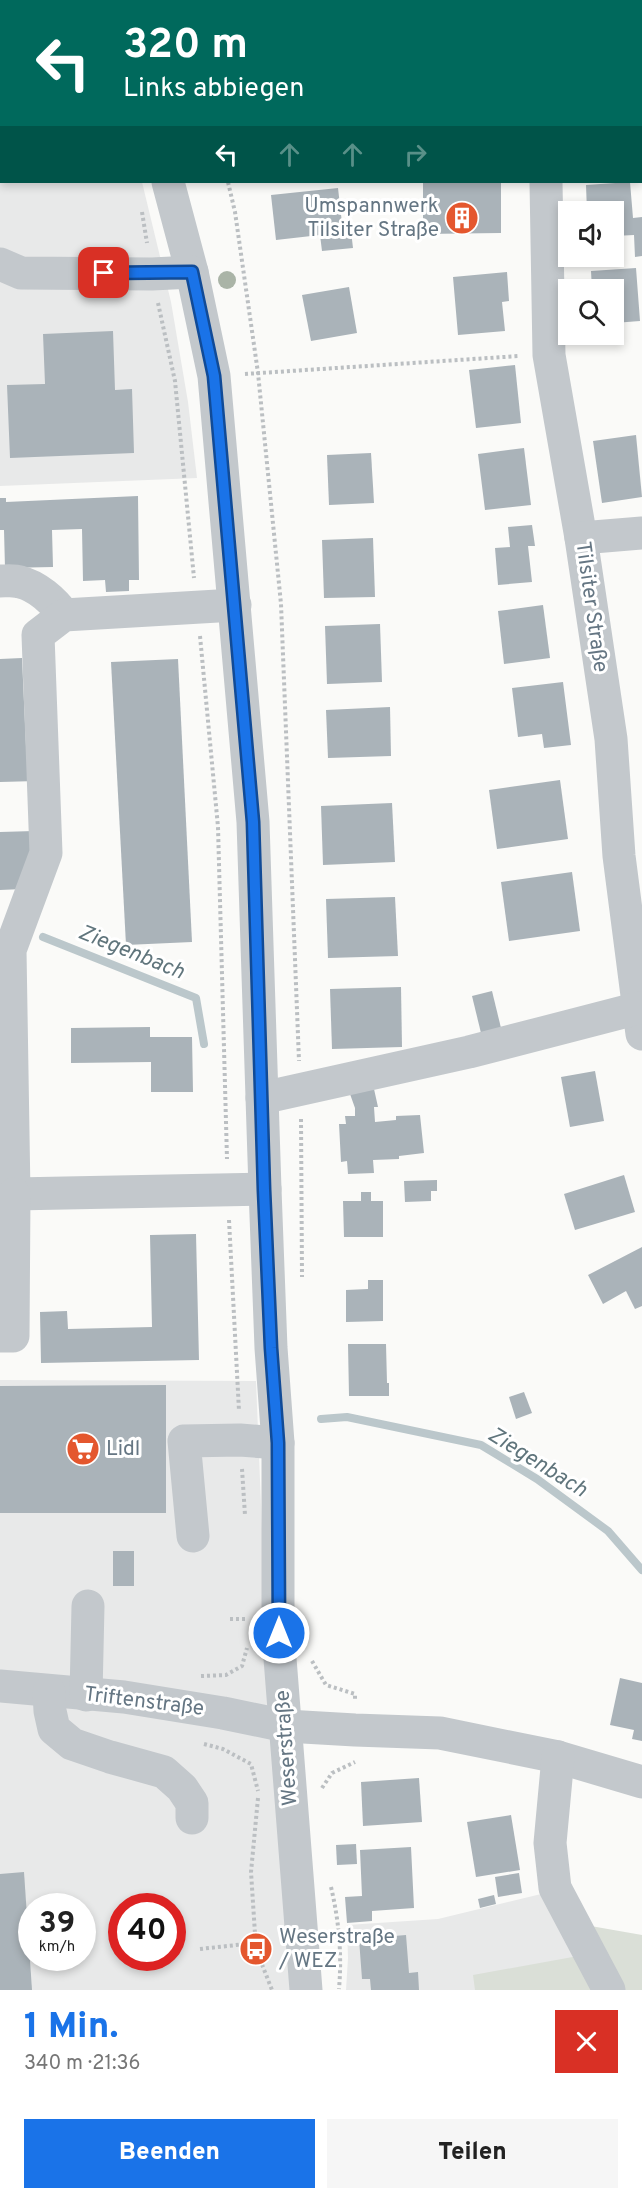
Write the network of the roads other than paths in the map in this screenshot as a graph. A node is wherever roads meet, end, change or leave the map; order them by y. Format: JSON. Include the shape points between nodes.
{"nodes":[{"id":1,"x":168,"y":183,"type":"edge"},
{"id":2,"x":546,"y":183,"type":"edge"},
{"id":3,"x":1,"y":267,"type":"edge"},
{"id":4,"x":192,"y":272,"type":"junction"},
{"id":5,"x":642,"y":532,"type":"edge"},
{"id":6,"x":581,"y":538,"type":"junction"},
{"id":7,"x":0,"y":580,"type":"edge"},
{"id":8,"x":235,"y":605,"type":"junction"},
{"id":9,"x":64,"y":615,"type":"junction"},
{"id":10,"x":5,"y":1001,"type":"edge"},
{"id":11,"x":640,"y":1021,"type":"edge"},
{"id":12,"x":262,"y":1098,"type":"junction"},
{"id":13,"x":264,"y":1190,"type":"junction"},
{"id":14,"x":14,"y":1194,"type":"junction"},
{"id":15,"x":0,"y":1336,"type":"edge"},
{"id":16,"x":278,"y":1443,"type":"junction"},
{"id":17,"x":193,"y":1536,"type":"dead end"},
{"id":18,"x":88,"y":1606,"type":"dead end"},
{"id":19,"x":0,"y":1686,"type":"edge"},
{"id":20,"x":49,"y":1692,"type":"junction"},
{"id":21,"x":86,"y":1695,"type":"junction"},
{"id":22,"x":286,"y":1726,"type":"junction"},
{"id":23,"x":558,"y":1757,"type":"junction"},
{"id":24,"x":642,"y":1782,"type":"edge"},
{"id":25,"x":192,"y":1818,"type":"dead end"},
{"id":26,"x":306,"y":1990,"type":"edge"},
{"id":27,"x":609,"y":1990,"type":"edge"}],
"edges":[{"from":1,"to":4,"type":"street","name":"Weserstraße"},
{"from":2,"to":6,"type":"street","name":"Tilsiter Straße","via":[[549,354]]},
{"from":3,"to":4,"type":"street","via":[[21,273]]},
{"from":4,"to":8,"type":"street","name":"Weserstraße","via":[[214,376]]},
{"from":5,"to":6,"type":"street"},
{"from":6,"to":11,"type":"street","name":"Tilsiter Straße","via":[[611,739],[619,856]]},
{"from":7,"to":9,"type":"street","via":[[29,586],[55,602]]},
{"from":8,"to":9,"type":"street"},
{"from":8,"to":12,"type":"street","name":"Weserstraße","via":[[253,822]]},
{"from":9,"to":10,"type":"street","via":[[38,635],[46,853],[10,950]]},
{"from":10,"to":14,"type":"street"},
{"from":11,"to":12,"type":"street","via":[[469,1052]]},
{"from":12,"to":13,"type":"street","name":"Weserstraße"},
{"from":13,"to":14,"type":"street"},
{"from":13,"to":16,"type":"street","name":"Weserstraße"},
{"from":14,"to":15,"type":"street","via":[[13,1336]]},
{"from":16,"to":17,"type":"street","via":[[183,1441]]},
{"from":16,"to":22,"type":"street","name":"Weserstraße","via":[[279,1633]]},
{"from":18,"to":21,"type":"street"},
{"from":19,"to":20,"type":"street","name":"Triftenstraße"},
{"from":20,"to":21,"type":"street","name":"Triftenstraße"},
{"from":20,"to":25,"type":"street","via":[[54,1729],[72,1744],[164,1772],[192,1803]]},
{"from":21,"to":22,"type":"street","name":"Triftenstraße","via":[[124,1697]]},
{"from":22,"to":23,"type":"street","name":"Triftenstraße","via":[[440,1732]]},
{"from":22,"to":26,"type":"street","name":"Weserstraße"},
{"from":23,"to":24,"type":"street","name":"Triftenstraße"},
{"from":23,"to":27,"type":"street","via":[[550,1843],[555,1888]]}]}
